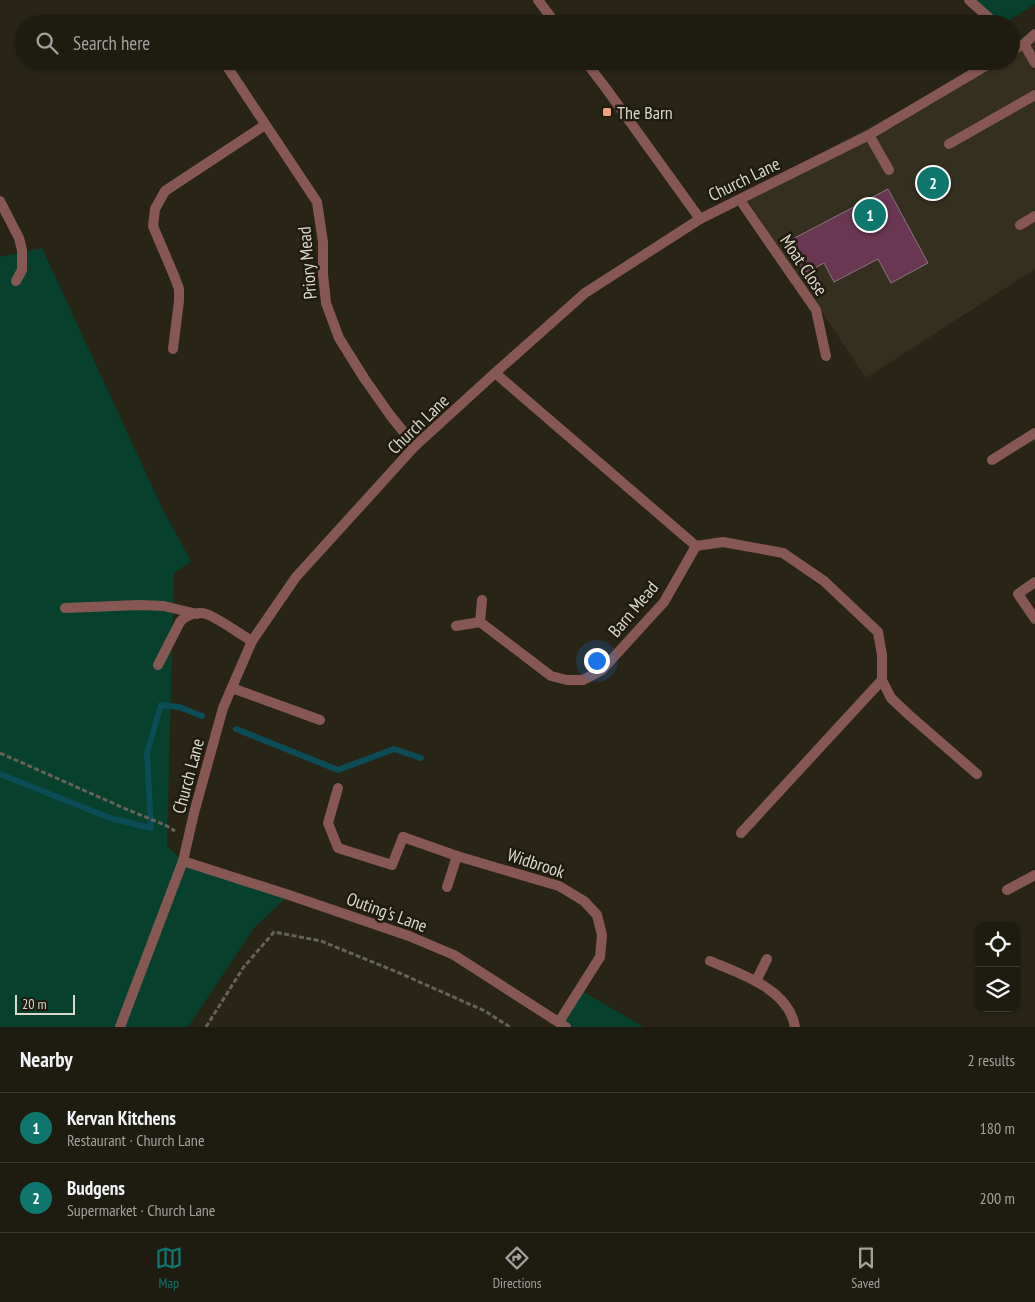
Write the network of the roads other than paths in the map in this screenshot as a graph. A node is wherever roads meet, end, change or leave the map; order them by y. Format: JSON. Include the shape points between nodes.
{"nodes":[{"id":1,"x":538,"y":0,"type":"edge"},
{"id":2,"x":969,"y":0,"type":"edge"},
{"id":3,"x":549,"y":15,"type":"edge"},
{"id":4,"x":986,"y":15,"type":"edge"},
{"id":5,"x":1035,"y":34,"type":"edge"},
{"id":6,"x":1024,"y":44,"type":"junction"},
{"id":7,"x":1020,"y":46,"type":"edge"},
{"id":8,"x":1035,"y":63,"type":"edge"},
{"id":9,"x":229,"y":70,"type":"edge"},
{"id":10,"x":592,"y":70,"type":"edge"},
{"id":11,"x":979,"y":70,"type":"edge"},
{"id":12,"x":1035,"y":95,"type":"edge"},
{"id":13,"x":265,"y":125,"type":"junction"},
{"id":14,"x":869,"y":135,"type":"junction"},
{"id":15,"x":949,"y":144,"type":"dead end"},
{"id":16,"x":889,"y":170,"type":"dead end"},
{"id":17,"x":740,"y":200,"type":"junction"},
{"id":18,"x":0,"y":201,"type":"edge"},
{"id":19,"x":1035,"y":216,"type":"edge"},
{"id":20,"x":700,"y":219,"type":"junction"},
{"id":21,"x":1020,"y":225,"type":"dead end"},
{"id":22,"x":16,"y":281,"type":"dead end"},
{"id":23,"x":172,"y":349,"type":"dead end"},
{"id":24,"x":826,"y":356,"type":"dead end"},
{"id":25,"x":496,"y":373,"type":"junction"},
{"id":26,"x":1035,"y":433,"type":"edge"},
{"id":27,"x":415,"y":446,"type":"junction"},
{"id":28,"x":992,"y":460,"type":"dead end"},
{"id":29,"x":696,"y":546,"type":"junction"},
{"id":30,"x":1035,"y":582,"type":"edge"},
{"id":31,"x":482,"y":600,"type":"dead end"},
{"id":32,"x":65,"y":608,"type":"dead end"},
{"id":33,"x":197,"y":614,"type":"junction"},
{"id":34,"x":1035,"y":619,"type":"edge"},
{"id":35,"x":480,"y":622,"type":"junction"},
{"id":36,"x":456,"y":626,"type":"dead end"},
{"id":37,"x":252,"y":641,"type":"junction"},
{"id":38,"x":158,"y":666,"type":"dead end"},
{"id":39,"x":882,"y":680,"type":"junction"},
{"id":40,"x":232,"y":688,"type":"junction"},
{"id":41,"x":320,"y":720,"type":"dead end"},
{"id":42,"x":977,"y":774,"type":"dead end"},
{"id":43,"x":338,"y":788,"type":"dead end"},
{"id":44,"x":740,"y":833,"type":"dead end"},
{"id":45,"x":457,"y":856,"type":"junction"},
{"id":46,"x":183,"y":861,"type":"junction"},
{"id":47,"x":1035,"y":875,"type":"edge"},
{"id":48,"x":447,"y":887,"type":"dead end"},
{"id":49,"x":1007,"y":890,"type":"dead end"},
{"id":50,"x":767,"y":959,"type":"dead end"},
{"id":51,"x":710,"y":961,"type":"dead end"},
{"id":52,"x":756,"y":981,"type":"junction"},
{"id":53,"x":562,"y":1025,"type":"edge"},
{"id":54,"x":120,"y":1027,"type":"edge"},
{"id":55,"x":795,"y":1027,"type":"edge"}],
"edges":[{"from":1,"to":3,"type":"street"},
{"from":2,"to":4,"type":"street"},
{"from":5,"to":6,"type":"street"},
{"from":6,"to":7,"type":"street"},
{"from":6,"to":8,"type":"street"},
{"from":9,"to":13,"type":"street","name":"Priory Mead"},
{"from":10,"to":20,"type":"street"},
{"from":11,"to":14,"type":"street","name":"Church Lane"},
{"from":12,"to":15,"type":"street"},
{"from":13,"to":23,"type":"street","via":[[165,191],[156,209],[153,226],[179,289]]},
{"from":13,"to":27,"type":"street","name":"Priory Mead","via":[[316,202],[323,242],[326,303],[339,338],[390,415]]},
{"from":14,"to":16,"type":"street"},
{"from":14,"to":17,"type":"street","name":"Church Lane"},
{"from":17,"to":20,"type":"street","name":"Church Lane"},
{"from":17,"to":24,"type":"street","name":"Moat Close","via":[[816,310]]},
{"from":18,"to":22,"type":"street","via":[[22,250],[22,270]]},
{"from":19,"to":21,"type":"street"},
{"from":20,"to":25,"type":"street","name":"Church Lane","via":[[585,293]]},
{"from":25,"to":27,"type":"street","name":"Church Lane"},
{"from":25,"to":29,"type":"street"},
{"from":26,"to":28,"type":"street"},
{"from":27,"to":37,"type":"street","name":"Church Lane","via":[[296,577]]},
{"from":29,"to":35,"type":"street","name":"Barn Mead","via":[[664,602],[602,670],[583,680],[551,676]]},
{"from":29,"to":39,"type":"street","via":[[723,542],[783,552],[824,581],[878,632]]},
{"from":30,"to":34,"type":"street","via":[[1018,594]]},
{"from":31,"to":35,"type":"street"},
{"from":32,"to":33,"type":"street","via":[[164,606]]},
{"from":33,"to":37,"type":"street","via":[[205,614]]},
{"from":33,"to":38,"type":"street","via":[[189,615],[180,622]]},
{"from":35,"to":36,"type":"street"},
{"from":37,"to":40,"type":"street","name":"Church Lane"},
{"from":39,"to":42,"type":"street","via":[[891,698],[903,710]]},
{"from":39,"to":44,"type":"street"},
{"from":40,"to":41,"type":"street"},
{"from":40,"to":46,"type":"street","name":"Church Lane","via":[[223,708]]},
{"from":43,"to":45,"type":"street","name":"Widbrook","via":[[328,823],[338,848],[392,865],[403,838]]},
{"from":45,"to":48,"type":"street"},
{"from":45,"to":53,"type":"street","name":"Widbrook","via":[[559,886],[584,901],[597,915],[602,935],[600,957]]},
{"from":46,"to":53,"type":"street","name":"Outing's Lane","via":[[409,936],[454,955]]},
{"from":46,"to":54,"type":"street","name":"Church Lane"},
{"from":47,"to":49,"type":"street"},
{"from":50,"to":52,"type":"street"},
{"from":51,"to":52,"type":"street"},
{"from":52,"to":55,"type":"street","via":[[782,1000],[794,1018]]}]}
